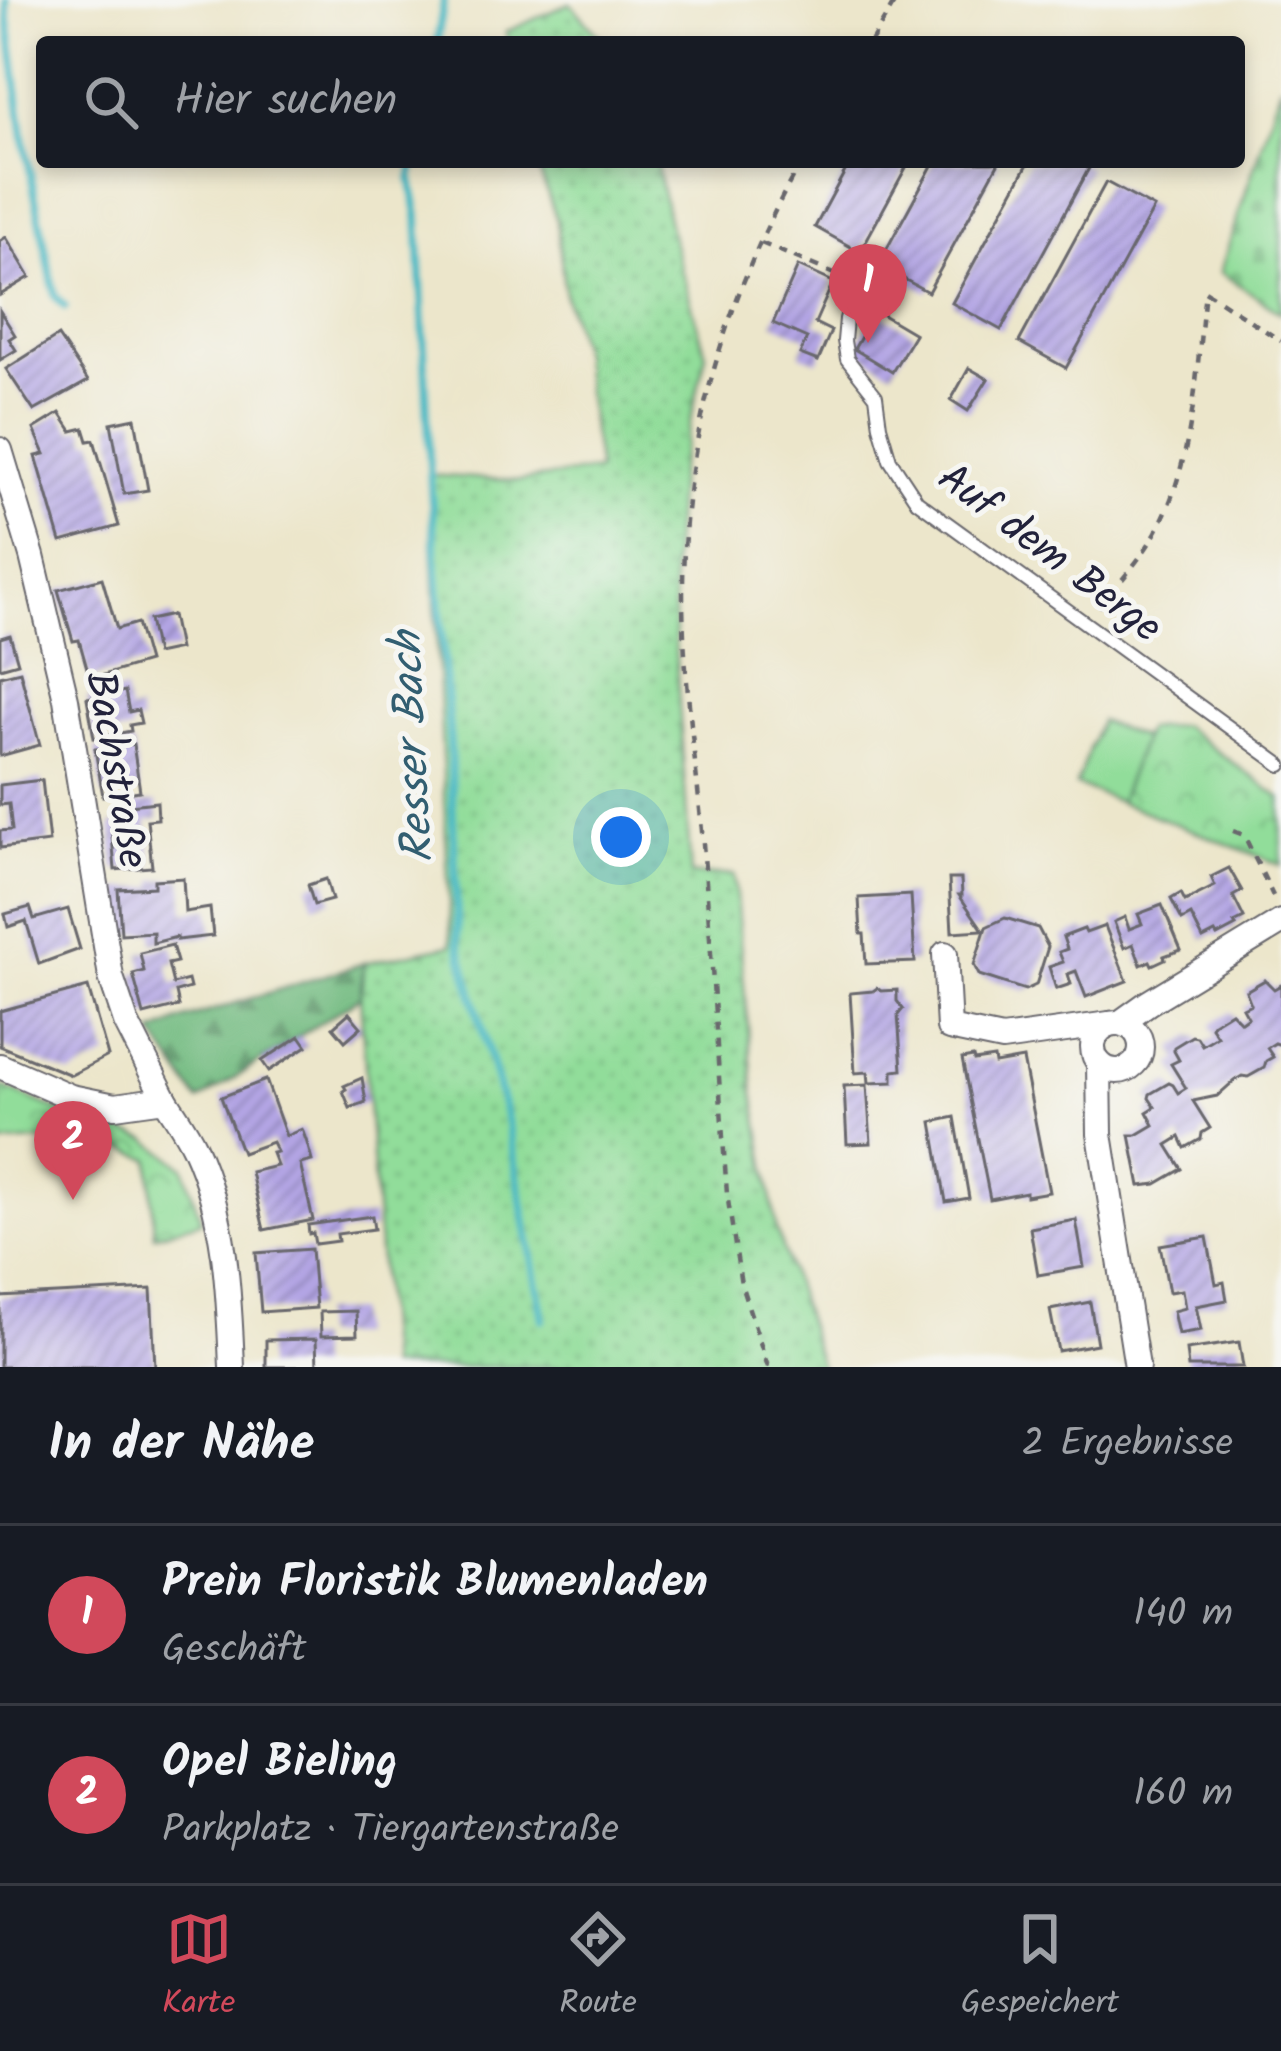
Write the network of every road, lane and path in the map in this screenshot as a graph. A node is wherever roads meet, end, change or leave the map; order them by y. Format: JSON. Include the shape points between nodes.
{"nodes":[{"id":1,"x":896,"y":0,"type":"edge"},
{"id":2,"x":875,"y":36,"type":"edge"},
{"id":3,"x":797,"y":168,"type":"edge"},
{"id":4,"x":760,"y":243,"type":"junction"},
{"id":5,"x":857,"y":279,"type":"joint"},
{"id":6,"x":1281,"y":341,"type":"edge"},
{"id":7,"x":0,"y":450,"type":"edge"},
{"id":8,"x":5,"y":486,"type":"edge"},
{"id":9,"x":1084,"y":625,"type":"junction"},
{"id":10,"x":1281,"y":765,"type":"edge"},
{"id":11,"x":1233,"y":831,"type":"dead end"},
{"id":12,"x":1281,"y":912,"type":"edge"},
{"id":13,"x":1281,"y":922,"type":"edge"},
{"id":14,"x":945,"y":954,"type":"dead end"},
{"id":15,"x":1114,"y":1024,"type":"junction"},
{"id":16,"x":1099,"y":1064,"type":"junction"},
{"id":17,"x":0,"y":1066,"type":"edge"},
{"id":18,"x":164,"y":1099,"type":"junction"},
{"id":19,"x":232,"y":1367,"type":"edge"},
{"id":20,"x":768,"y":1367,"type":"edge"},
{"id":21,"x":1137,"y":1367,"type":"edge"}],
"edges":[{"from":1,"to":2,"type":"path"},
{"from":3,"to":4,"type":"path"},
{"from":4,"to":5,"type":"path"},
{"from":4,"to":20,"type":"path","via":[[710,377],[691,468],[683,596],[727,1194],[741,1284]]},
{"from":5,"to":9,"type":"lane","name":"Auf dem Berge","via":[[847,359],[876,396],[890,460],[917,501]]},
{"from":6,"to":9,"type":"path","via":[[1205,291],[1171,500],[1147,547]]},
{"from":7,"to":8,"type":"street","name":"Bachstraße"},
{"from":8,"to":18,"type":"street","name":"Bachstraße","via":[[32,556],[66,699],[111,977]]},
{"from":9,"to":10,"type":"lane","name":"Auf dem Berge"},
{"from":11,"to":12,"type":"path","via":[[1244,836]]},
{"from":13,"to":15,"type":"street"},
{"from":14,"to":15,"type":"street","via":[[949,1028],[1002,1039]]},
{"from":15,"to":16,"type":"street","via":[[1094,1041]]},
{"from":15,"to":16,"type":"street","via":[[1139,1035],[1139,1058],[1120,1071]]},
{"from":16,"to":21,"type":"street","via":[[1100,1134]]},
{"from":17,"to":18,"type":"street","via":[[115,1106]]},
{"from":18,"to":19,"type":"street","name":"Bachstraße","via":[[194,1145],[217,1213]]}]}
